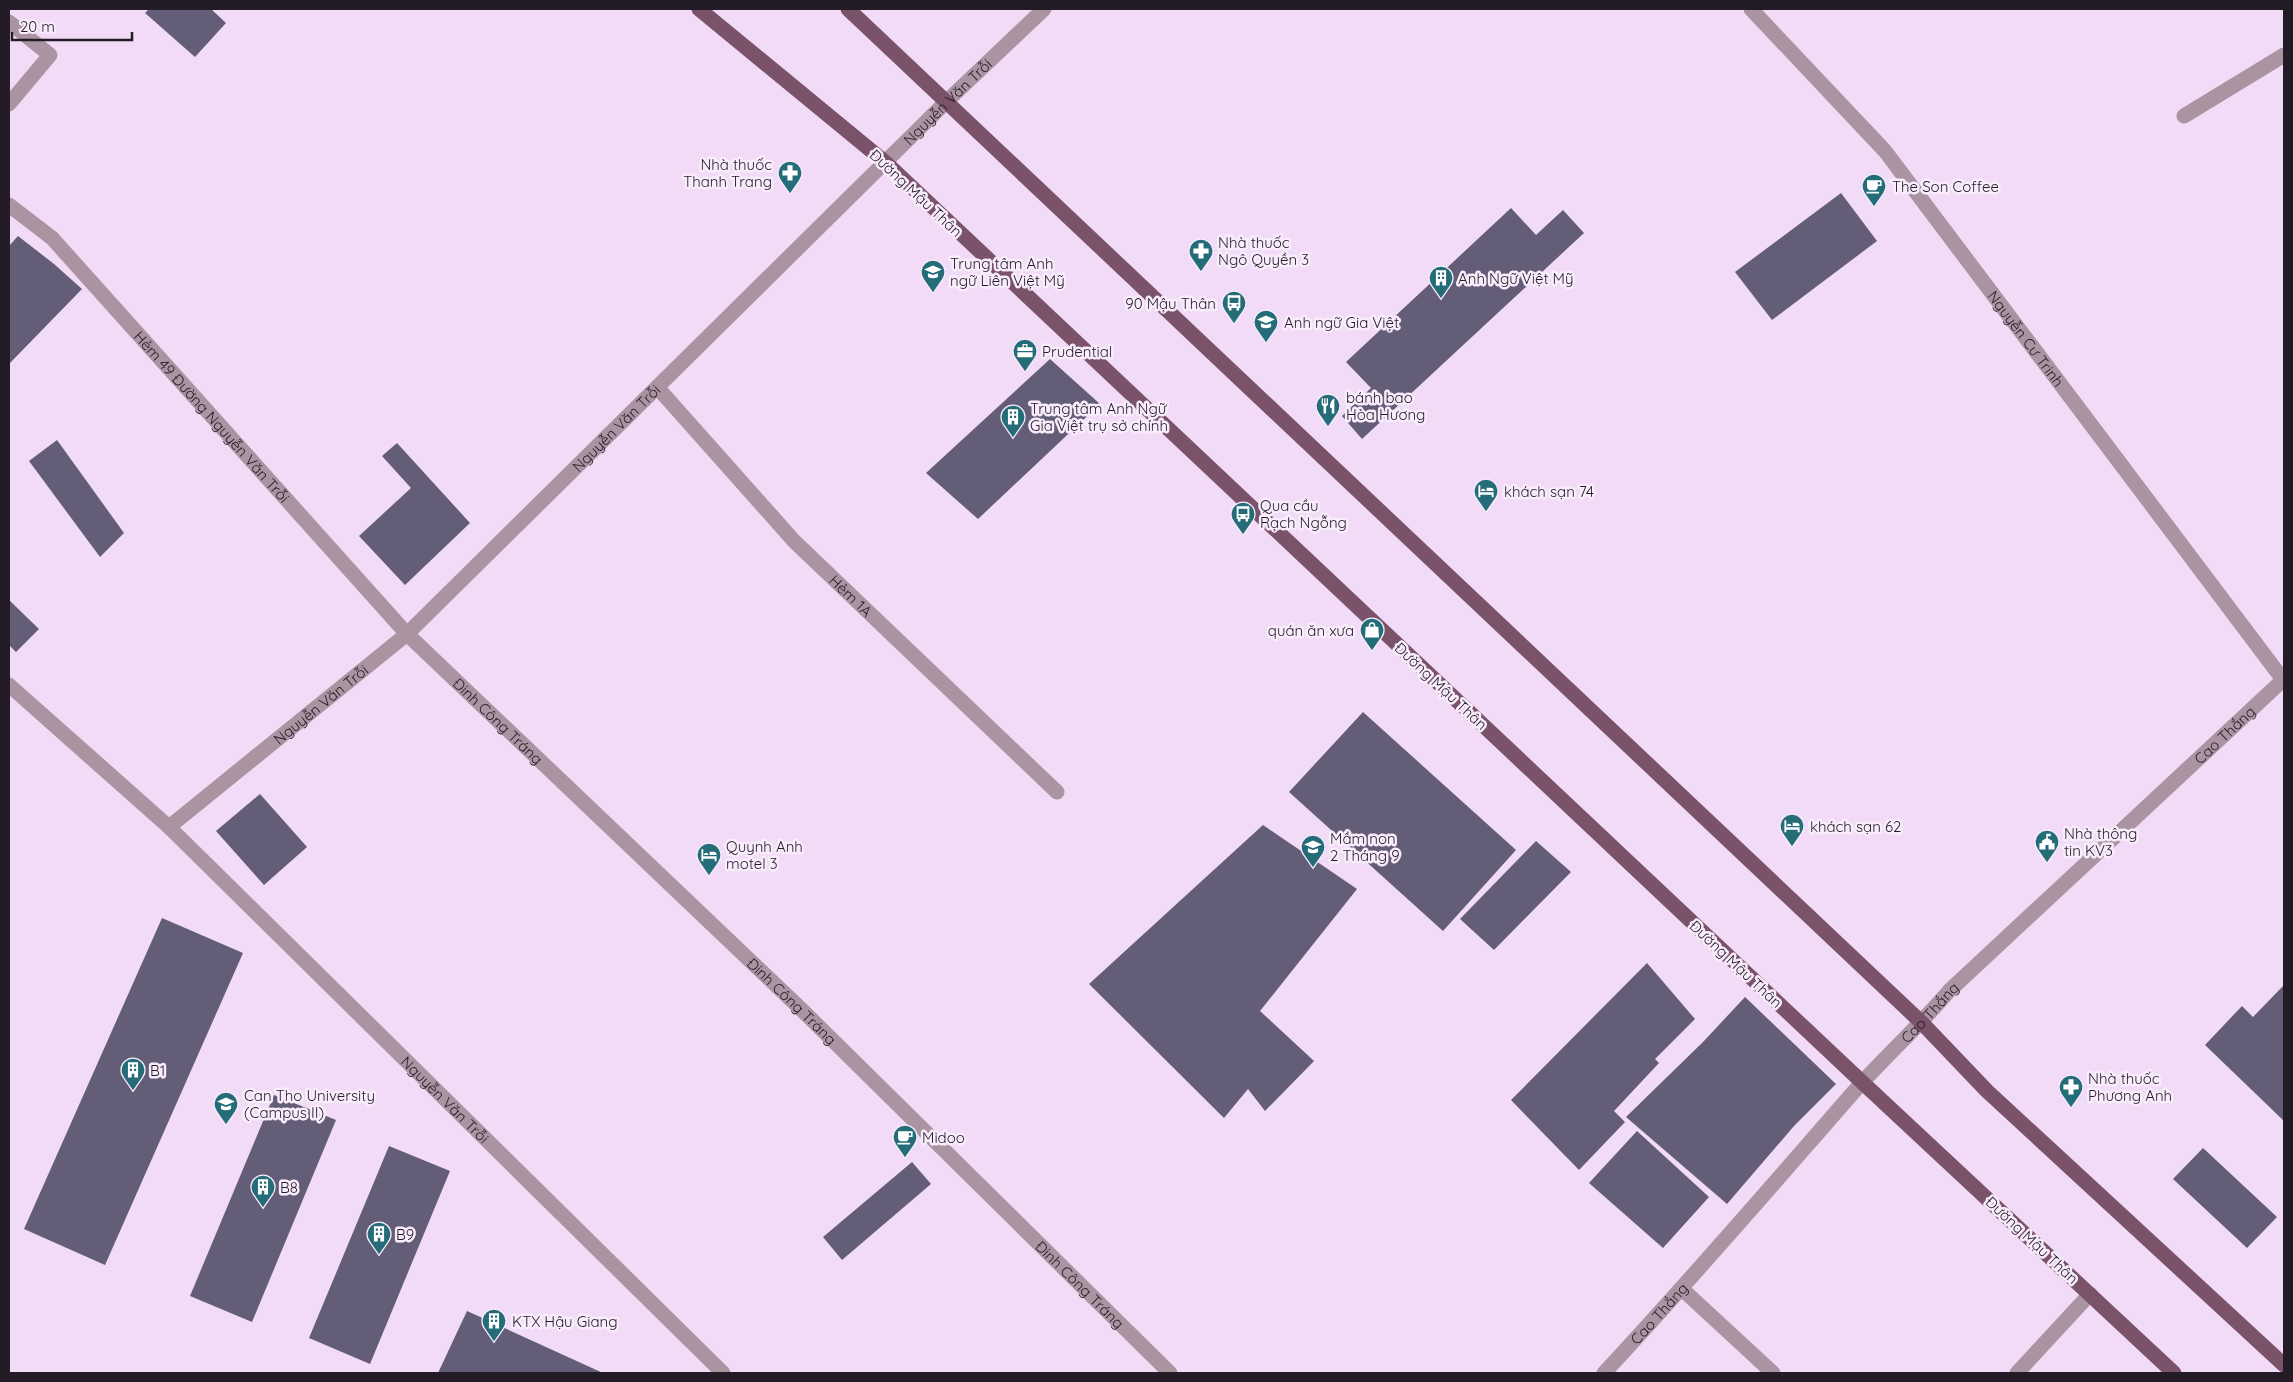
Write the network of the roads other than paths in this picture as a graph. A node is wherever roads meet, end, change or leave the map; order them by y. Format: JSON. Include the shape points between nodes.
{"nodes":[{"id":1,"x":699,"y":9,"type":"edge"},
{"id":2,"x":848,"y":9,"type":"edge"},
{"id":3,"x":1044,"y":9,"type":"edge"},
{"id":4,"x":1751,"y":9,"type":"edge"},
{"id":5,"x":9,"y":22,"type":"edge"},
{"id":6,"x":2284,"y":55,"type":"edge"},
{"id":7,"x":947,"y":101,"type":"junction"},
{"id":8,"x":9,"y":104,"type":"edge"},
{"id":9,"x":2184,"y":116,"type":"dead end"},
{"id":10,"x":885,"y":162,"type":"junction"},
{"id":11,"x":9,"y":205,"type":"edge"},
{"id":12,"x":656,"y":387,"type":"junction"},
{"id":13,"x":407,"y":634,"type":"junction"},
{"id":14,"x":2284,"y":680,"type":"edge"},
{"id":15,"x":9,"y":685,"type":"edge"},
{"id":16,"x":1057,"y":792,"type":"dead end"},
{"id":17,"x":170,"y":827,"type":"junction"},
{"id":18,"x":1922,"y":1023,"type":"junction"},
{"id":19,"x":1862,"y":1083,"type":"junction"},
{"id":20,"x":1682,"y":1289,"type":"junction"},
{"id":21,"x":2090,"y":1294,"type":"junction"},
{"id":22,"x":2284,"y":1365,"type":"edge"},
{"id":23,"x":723,"y":1373,"type":"edge"},
{"id":24,"x":1170,"y":1373,"type":"edge"},
{"id":25,"x":1604,"y":1373,"type":"edge"},
{"id":26,"x":1773,"y":1373,"type":"edge"},
{"id":27,"x":2017,"y":1373,"type":"edge"},
{"id":28,"x":2174,"y":1373,"type":"edge"}],
"edges":[{"from":1,"to":10,"type":"main road","name":"Đường Mậu Thân"},
{"from":2,"to":7,"type":"main road"},
{"from":3,"to":7,"type":"street","name":"Nguyễn Văn Trỗi"},
{"from":4,"to":14,"type":"street","name":"Nguyễn Cư Trinh","via":[[1884,152]]},
{"from":5,"to":8,"type":"street","via":[[50,55]]},
{"from":6,"to":9,"type":"street"},
{"from":7,"to":10,"type":"street","name":"Nguyễn Văn Trỗi"},
{"from":7,"to":18,"type":"main road"},
{"from":10,"to":12,"type":"street","name":"Nguyễn Văn Trỗi"},
{"from":10,"to":19,"type":"main road","name":"Đường Mậu Thân"},
{"from":11,"to":13,"type":"street","name":"Hẻm 49 Đường Nguyễn Văn Trỗi","via":[[52,238]]},
{"from":12,"to":13,"type":"street","name":"Nguyễn Văn Trỗi"},
{"from":12,"to":16,"type":"street","name":"Hẻm 1A","via":[[794,541]]},
{"from":13,"to":17,"type":"street","name":"Nguyễn Văn Trỗi"},
{"from":13,"to":24,"type":"street","name":"Đinh Công Tráng","via":[[810,1018]]},
{"from":14,"to":18,"type":"street","name":"Cao Thắng","via":[[1949,991]]},
{"from":15,"to":17,"type":"street","name":"Nguyễn Văn Trỗi"},
{"from":17,"to":23,"type":"street","name":"Nguyễn Văn Trỗi"},
{"from":18,"to":19,"type":"street","name":"Cao Thắng"},
{"from":18,"to":22,"type":"main road","via":[[1987,1091]]},
{"from":19,"to":20,"type":"street","name":"Cao Thắng"},
{"from":19,"to":21,"type":"main road","name":"Đường Mậu Thân"},
{"from":20,"to":25,"type":"street","name":"Cao Thắng"},
{"from":20,"to":26,"type":"street"},
{"from":21,"to":27,"type":"street"},
{"from":21,"to":28,"type":"main road","name":"Đường Mậu Thân"}]}
